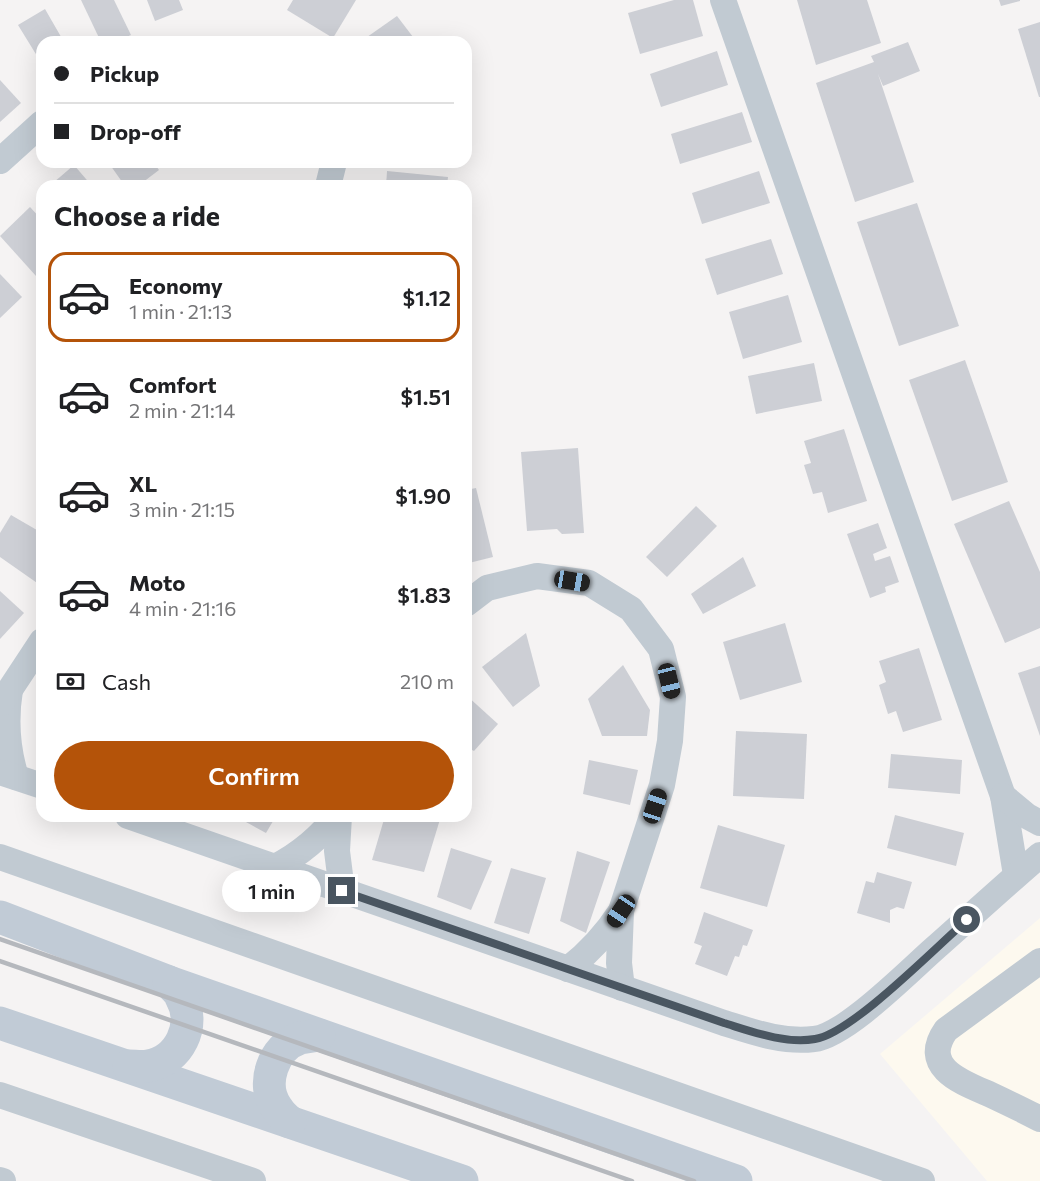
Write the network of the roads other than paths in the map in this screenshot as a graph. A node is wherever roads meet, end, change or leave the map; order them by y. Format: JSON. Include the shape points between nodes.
{"nodes":[{"id":1,"x":727,"y":2,"type":"edge"},
{"id":2,"x":36,"y":128,"type":"edge"},
{"id":3,"x":0,"y":161,"type":"edge"},
{"id":4,"x":472,"y":599,"type":"edge"},
{"id":5,"x":36,"y":650,"type":"edge"},
{"id":6,"x":5,"y":698,"type":"edge"},
{"id":7,"x":8,"y":774,"type":"edge"},
{"id":8,"x":36,"y":784,"type":"edge"},
{"id":9,"x":1003,"y":796,"type":"junction"},
{"id":10,"x":145,"y":822,"type":"edge"},
{"id":11,"x":331,"y":822,"type":"edge"},
{"id":12,"x":337,"y":822,"type":"edge"},
{"id":13,"x":1040,"y":823,"type":"edge"},
{"id":14,"x":1040,"y":855,"type":"edge"},
{"id":15,"x":0,"y":857,"type":"edge"},
{"id":16,"x":275,"y":867,"type":"junction"},
{"id":17,"x":1016,"y":875,"type":"junction"},
{"id":18,"x":342,"y":891,"type":"junction"},
{"id":19,"x":621,"y":911,"type":"junction"},
{"id":20,"x":0,"y":917,"type":"edge"},
{"id":21,"x":1040,"y":961,"type":"edge"},
{"id":22,"x":568,"y":969,"type":"junction"},
{"id":23,"x":169,"y":982,"type":"junction"},
{"id":24,"x":622,"y":988,"type":"junction"},
{"id":25,"x":0,"y":1023,"type":"edge"},
{"id":26,"x":319,"y":1035,"type":"junction"},
{"id":27,"x":129,"y":1066,"type":"junction"},
{"id":28,"x":0,"y":1095,"type":"edge"},
{"id":29,"x":1040,"y":1119,"type":"edge"},
{"id":30,"x":290,"y":1122,"type":"junction"},
{"id":31,"x":253,"y":1181,"type":"edge"},
{"id":32,"x":462,"y":1181,"type":"edge"},
{"id":33,"x":736,"y":1181,"type":"edge"},
{"id":34,"x":922,"y":1181,"type":"edge"}],
"edges":[{"from":1,"to":9,"type":"street"},
{"from":2,"to":3,"type":"street"},
{"from":4,"to":19,"type":"street","via":[[487,588],[537,576],[589,584],[631,609],[660,649],[673,697],[670,741],[662,784]]},
{"from":5,"to":6,"type":"street"},
{"from":6,"to":7,"type":"street","via":[[11,760]]},
{"from":7,"to":8,"type":"street"},
{"from":9,"to":13,"type":"street"},
{"from":9,"to":17,"type":"street"},
{"from":10,"to":16,"type":"street"},
{"from":11,"to":16,"type":"street","via":[[311,844]]},
{"from":12,"to":18,"type":"street"},
{"from":14,"to":17,"type":"street"},
{"from":15,"to":34,"type":"street"},
{"from":16,"to":18,"type":"street"},
{"from":17,"to":24,"type":"street","via":[[868,1008],[816,1039],[760,1034]]},
{"from":18,"to":22,"type":"street"},
{"from":19,"to":22,"type":"street","via":[[589,953]]},
{"from":19,"to":24,"type":"street"},
{"from":20,"to":23,"type":"main road"},
{"from":21,"to":29,"type":"street","via":[[945,1030],[938,1044],[943,1068],[957,1080]]},
{"from":22,"to":24,"type":"street"},
{"from":23,"to":26,"type":"main road"},
{"from":23,"to":27,"type":"main road","via":[[181,996],[187,1014],[186,1032],[178,1048],[164,1060],[147,1066]]},
{"from":25,"to":27,"type":"main road"},
{"from":26,"to":30,"type":"main road","via":[[298,1039],[281,1050],[271,1068],[269,1088],[276,1107]]},
{"from":26,"to":33,"type":"main road"},
{"from":27,"to":30,"type":"main road"},
{"from":28,"to":31,"type":"street"},
{"from":30,"to":32,"type":"main road"}]}
